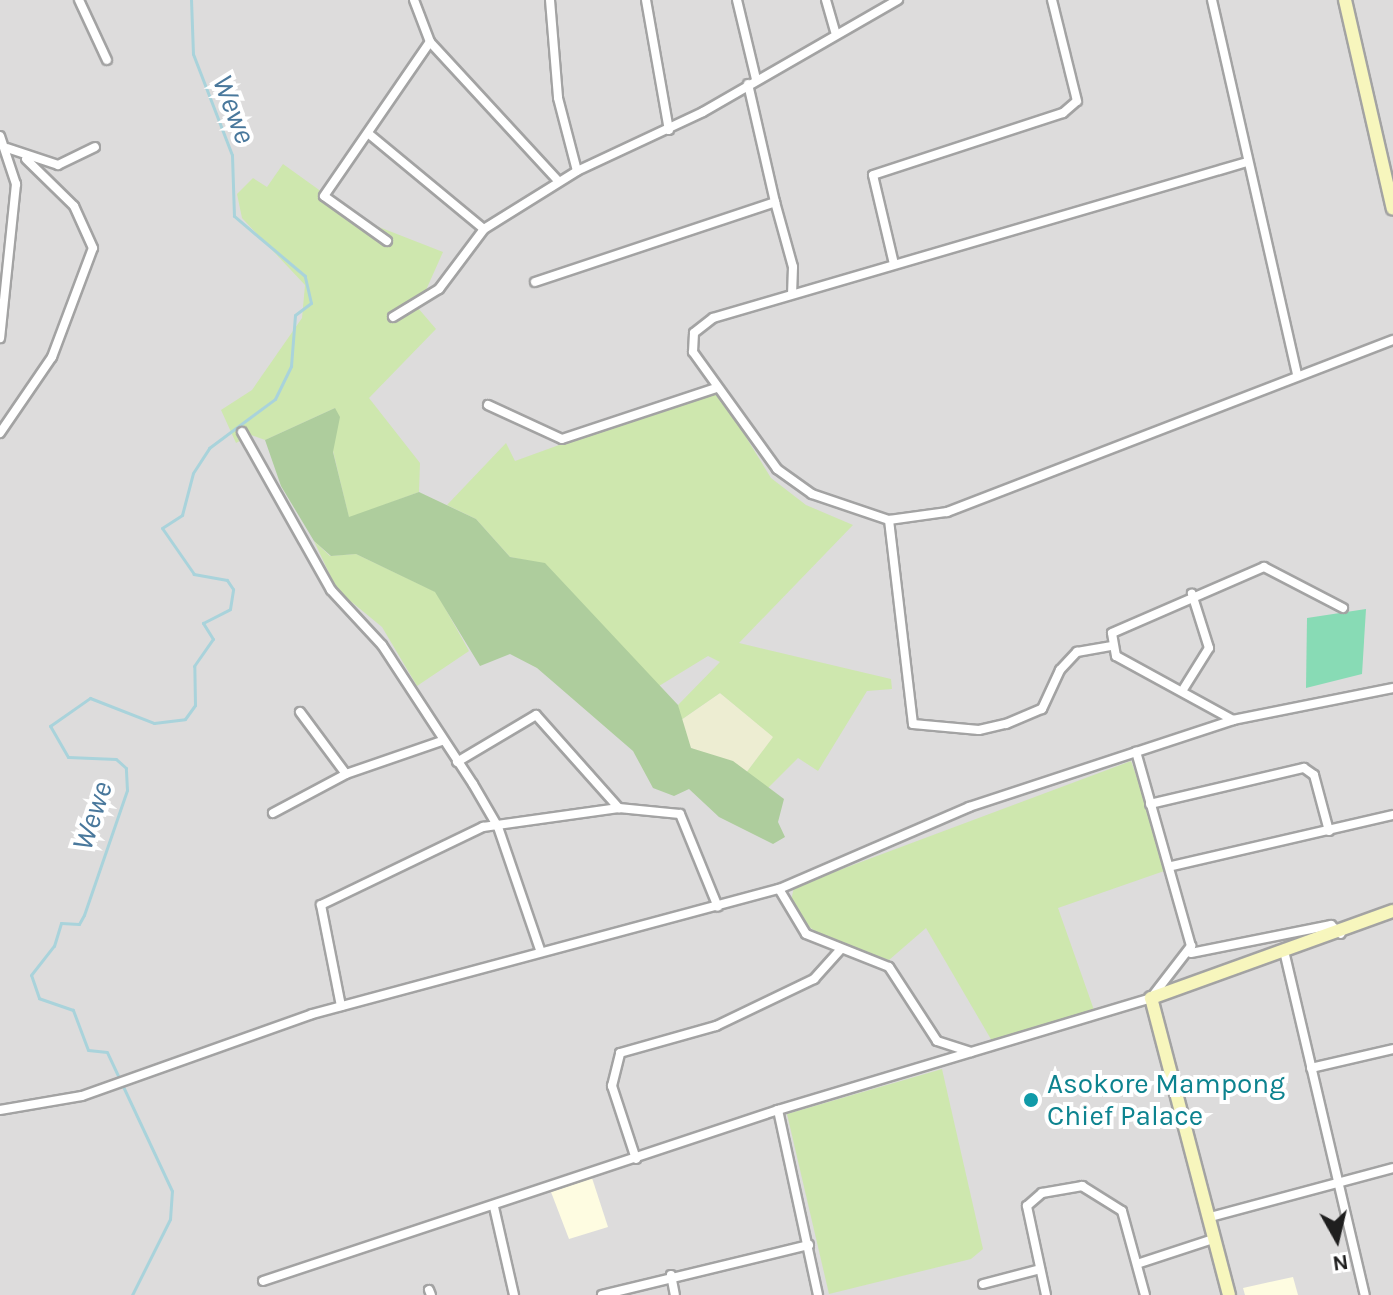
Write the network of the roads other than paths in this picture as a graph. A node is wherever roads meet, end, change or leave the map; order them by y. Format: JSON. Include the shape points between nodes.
{"nodes":[{"id":1,"x":79,"y":0,"type":"edge"},
{"id":2,"x":414,"y":0,"type":"edge"},
{"id":3,"x":550,"y":0,"type":"edge"},
{"id":4,"x":646,"y":0,"type":"edge"},
{"id":5,"x":737,"y":0,"type":"edge"},
{"id":6,"x":826,"y":0,"type":"edge"},
{"id":7,"x":898,"y":0,"type":"edge"},
{"id":8,"x":1052,"y":0,"type":"edge"},
{"id":9,"x":1212,"y":0,"type":"edge"},
{"id":10,"x":1345,"y":0,"type":"edge"},
{"id":11,"x":835,"y":32,"type":"junction"},
{"id":12,"x":430,"y":42,"type":"junction"},
{"id":13,"x":107,"y":60,"type":"dead end"},
{"id":14,"x":752,"y":81,"type":"junction"},
{"id":15,"x":669,"y":130,"type":"junction"},
{"id":16,"x":369,"y":134,"type":"junction"},
{"id":17,"x":0,"y":136,"type":"edge"},
{"id":18,"x":6,"y":147,"type":"junction"},
{"id":19,"x":95,"y":147,"type":"dead end"},
{"id":20,"x":26,"y":159,"type":"junction"},
{"id":21,"x":1247,"y":162,"type":"junction"},
{"id":22,"x":577,"y":171,"type":"junction"},
{"id":23,"x":559,"y":182,"type":"junction"},
{"id":24,"x":775,"y":202,"type":"junction"},
{"id":25,"x":1393,"y":209,"type":"edge"},
{"id":26,"x":484,"y":229,"type":"junction"},
{"id":27,"x":387,"y":241,"type":"dead end"},
{"id":28,"x":894,"y":264,"type":"junction"},
{"id":29,"x":535,"y":282,"type":"dead end"},
{"id":30,"x":792,"y":294,"type":"junction"},
{"id":31,"x":393,"y":317,"type":"dead end"},
{"id":32,"x":0,"y":338,"type":"edge"},
{"id":33,"x":1393,"y":340,"type":"edge"},
{"id":34,"x":1297,"y":373,"type":"junction"},
{"id":35,"x":716,"y":388,"type":"junction"},
{"id":36,"x":488,"y":405,"type":"dead end"},
{"id":37,"x":242,"y":432,"type":"dead end"},
{"id":38,"x":0,"y":433,"type":"edge"},
{"id":39,"x":889,"y":520,"type":"junction"},
{"id":40,"x":1192,"y":594,"type":"junction"},
{"id":41,"x":1343,"y":608,"type":"dead end"},
{"id":42,"x":1110,"y":646,"type":"junction"},
{"id":43,"x":1184,"y":688,"type":"junction"},
{"id":44,"x":1393,"y":688,"type":"edge"},
{"id":45,"x":300,"y":712,"type":"dead end"},
{"id":46,"x":1233,"y":720,"type":"junction"},
{"id":47,"x":442,"y":741,"type":"junction"},
{"id":48,"x":1136,"y":752,"type":"junction"},
{"id":49,"x":457,"y":762,"type":"junction"},
{"id":50,"x":346,"y":774,"type":"junction"},
{"id":51,"x":1150,"y":804,"type":"junction"},
{"id":52,"x":619,"y":808,"type":"junction"},
{"id":53,"x":273,"y":813,"type":"dead end"},
{"id":54,"x":1393,"y":815,"type":"edge"},
{"id":55,"x":498,"y":827,"type":"junction"},
{"id":56,"x":1329,"y":831,"type":"junction"},
{"id":57,"x":1172,"y":866,"type":"junction"},
{"id":58,"x":779,"y":889,"type":"junction"},
{"id":59,"x":718,"y":907,"type":"junction"},
{"id":60,"x":1393,"y":911,"type":"edge"},
{"id":61,"x":1341,"y":935,"type":"junction"},
{"id":62,"x":841,"y":949,"type":"junction"},
{"id":63,"x":540,"y":950,"type":"junction"},
{"id":64,"x":1191,"y":953,"type":"junction"},
{"id":65,"x":1285,"y":955,"type":"junction"},
{"id":66,"x":1151,"y":998,"type":"junction"},
{"id":67,"x":341,"y":1006,"type":"junction"},
{"id":68,"x":1393,"y":1049,"type":"edge"},
{"id":69,"x":971,"y":1052,"type":"junction"},
{"id":70,"x":1311,"y":1068,"type":"junction"},
{"id":71,"x":0,"y":1110,"type":"edge"},
{"id":72,"x":778,"y":1110,"type":"junction"},
{"id":73,"x":636,"y":1159,"type":"junction"},
{"id":74,"x":1393,"y":1168,"type":"edge"},
{"id":75,"x":1337,"y":1181,"type":"junction"},
{"id":76,"x":494,"y":1207,"type":"junction"},
{"id":77,"x":1210,"y":1217,"type":"junction"},
{"id":78,"x":1213,"y":1239,"type":"junction"},
{"id":79,"x":809,"y":1245,"type":"junction"},
{"id":80,"x":1140,"y":1263,"type":"junction"},
{"id":81,"x":1040,"y":1269,"type":"junction"},
{"id":82,"x":671,"y":1275,"type":"junction"},
{"id":83,"x":263,"y":1281,"type":"dead end"},
{"id":84,"x":983,"y":1284,"type":"dead end"},
{"id":85,"x":514,"y":1295,"type":"edge"},
{"id":86,"x":602,"y":1295,"type":"edge"},
{"id":87,"x":675,"y":1295,"type":"edge"},
{"id":88,"x":818,"y":1295,"type":"edge"},
{"id":89,"x":1046,"y":1295,"type":"edge"},
{"id":90,"x":1145,"y":1295,"type":"edge"},
{"id":91,"x":1229,"y":1295,"type":"edge"},
{"id":92,"x":1365,"y":1295,"type":"edge"}],
"edges":[{"from":1,"to":13,"type":"street"},
{"from":2,"to":12,"type":"street"},
{"from":3,"to":22,"type":"street","via":[[558,98]]},
{"from":4,"to":15,"type":"street"},
{"from":5,"to":14,"type":"street"},
{"from":6,"to":11,"type":"street"},
{"from":7,"to":11,"type":"street"},
{"from":8,"to":28,"type":"street","via":[[1077,101],[1063,113],[873,175]]},
{"from":9,"to":21,"type":"street"},
{"from":10,"to":25,"type":"street"},
{"from":11,"to":14,"type":"street"},
{"from":12,"to":16,"type":"street"},
{"from":12,"to":23,"type":"street"},
{"from":14,"to":15,"type":"street"},
{"from":14,"to":24,"type":"street"},
{"from":15,"to":22,"type":"street"},
{"from":16,"to":26,"type":"street"},
{"from":16,"to":27,"type":"street","via":[[324,196]]},
{"from":17,"to":18,"type":"street"},
{"from":18,"to":20,"type":"street"},
{"from":18,"to":32,"type":"street","via":[[16,184]]},
{"from":19,"to":20,"type":"street","via":[[74,162]]},
{"from":20,"to":38,"type":"street","via":[[74,206],[93,248],[52,357]]},
{"from":21,"to":28,"type":"street"},
{"from":21,"to":34,"type":"street"},
{"from":22,"to":23,"type":"street"},
{"from":23,"to":26,"type":"street"},
{"from":24,"to":29,"type":"street"},
{"from":24,"to":30,"type":"street","via":[[793,267]]},
{"from":26,"to":31,"type":"street","via":[[439,289]]},
{"from":28,"to":30,"type":"street"},
{"from":30,"to":35,"type":"street","via":[[700,324],[693,352]]},
{"from":33,"to":34,"type":"street"},
{"from":34,"to":39,"type":"street","via":[[947,512]]},
{"from":35,"to":36,"type":"street","via":[[562,439]]},
{"from":35,"to":39,"type":"street","via":[[777,469],[812,494]]},
{"from":37,"to":47,"type":"street","via":[[331,590],[382,645]]},
{"from":39,"to":42,"type":"street","via":[[913,724],[979,730],[1006,724],[1050,701],[1066,661],[1086,647]]},
{"from":40,"to":41,"type":"street","via":[[1264,567]]},
{"from":40,"to":42,"type":"street","via":[[1121,624]]},
{"from":40,"to":43,"type":"street","via":[[1209,648]]},
{"from":42,"to":43,"type":"street","via":[[1116,656]]},
{"from":43,"to":46,"type":"street"},
{"from":44,"to":46,"type":"street"},
{"from":45,"to":50,"type":"street"},
{"from":46,"to":48,"type":"street"},
{"from":47,"to":49,"type":"street"},
{"from":47,"to":50,"type":"street"},
{"from":48,"to":51,"type":"street"},
{"from":48,"to":58,"type":"street","via":[[969,807]]},
{"from":49,"to":52,"type":"street","via":[[536,715]]},
{"from":49,"to":55,"type":"street"},
{"from":50,"to":53,"type":"street"},
{"from":51,"to":56,"type":"street","via":[[1304,768],[1314,775]]},
{"from":51,"to":57,"type":"street"},
{"from":52,"to":55,"type":"street"},
{"from":52,"to":59,"type":"street","via":[[686,820]]},
{"from":54,"to":56,"type":"street"},
{"from":55,"to":63,"type":"street"},
{"from":55,"to":67,"type":"street","via":[[472,830],[321,905]]},
{"from":56,"to":57,"type":"street"},
{"from":57,"to":64,"type":"street"},
{"from":58,"to":59,"type":"street"},
{"from":58,"to":62,"type":"street","via":[[806,934]]},
{"from":59,"to":63,"type":"street"},
{"from":60,"to":61,"type":"street"},
{"from":61,"to":64,"type":"street","via":[[1331,925]]},
{"from":61,"to":65,"type":"street"},
{"from":62,"to":69,"type":"street","via":[[889,967],[937,1041]]},
{"from":62,"to":73,"type":"street","via":[[825,974],[716,1026],[620,1053],[612,1086]]},
{"from":63,"to":67,"type":"street"},
{"from":64,"to":66,"type":"street"},
{"from":65,"to":66,"type":"street"},
{"from":65,"to":70,"type":"street"},
{"from":66,"to":69,"type":"street"},
{"from":66,"to":77,"type":"street"},
{"from":67,"to":71,"type":"street","via":[[124,1083]]},
{"from":68,"to":70,"type":"street"},
{"from":69,"to":72,"type":"street"},
{"from":70,"to":75,"type":"street"},
{"from":72,"to":73,"type":"street"},
{"from":72,"to":79,"type":"street"},
{"from":73,"to":76,"type":"street"},
{"from":74,"to":75,"type":"street"},
{"from":75,"to":77,"type":"street"},
{"from":75,"to":92,"type":"street"},
{"from":76,"to":83,"type":"street"},
{"from":76,"to":85,"type":"street"},
{"from":77,"to":78,"type":"street"},
{"from":78,"to":80,"type":"street"},
{"from":78,"to":91,"type":"street"},
{"from":79,"to":82,"type":"street"},
{"from":79,"to":88,"type":"street"},
{"from":80,"to":81,"type":"street","via":[[1122,1211],[1082,1186],[1042,1193],[1027,1206]]},
{"from":80,"to":90,"type":"street"},
{"from":81,"to":84,"type":"street"},
{"from":81,"to":89,"type":"street"},
{"from":82,"to":86,"type":"street"},
{"from":82,"to":87,"type":"street"}]}
